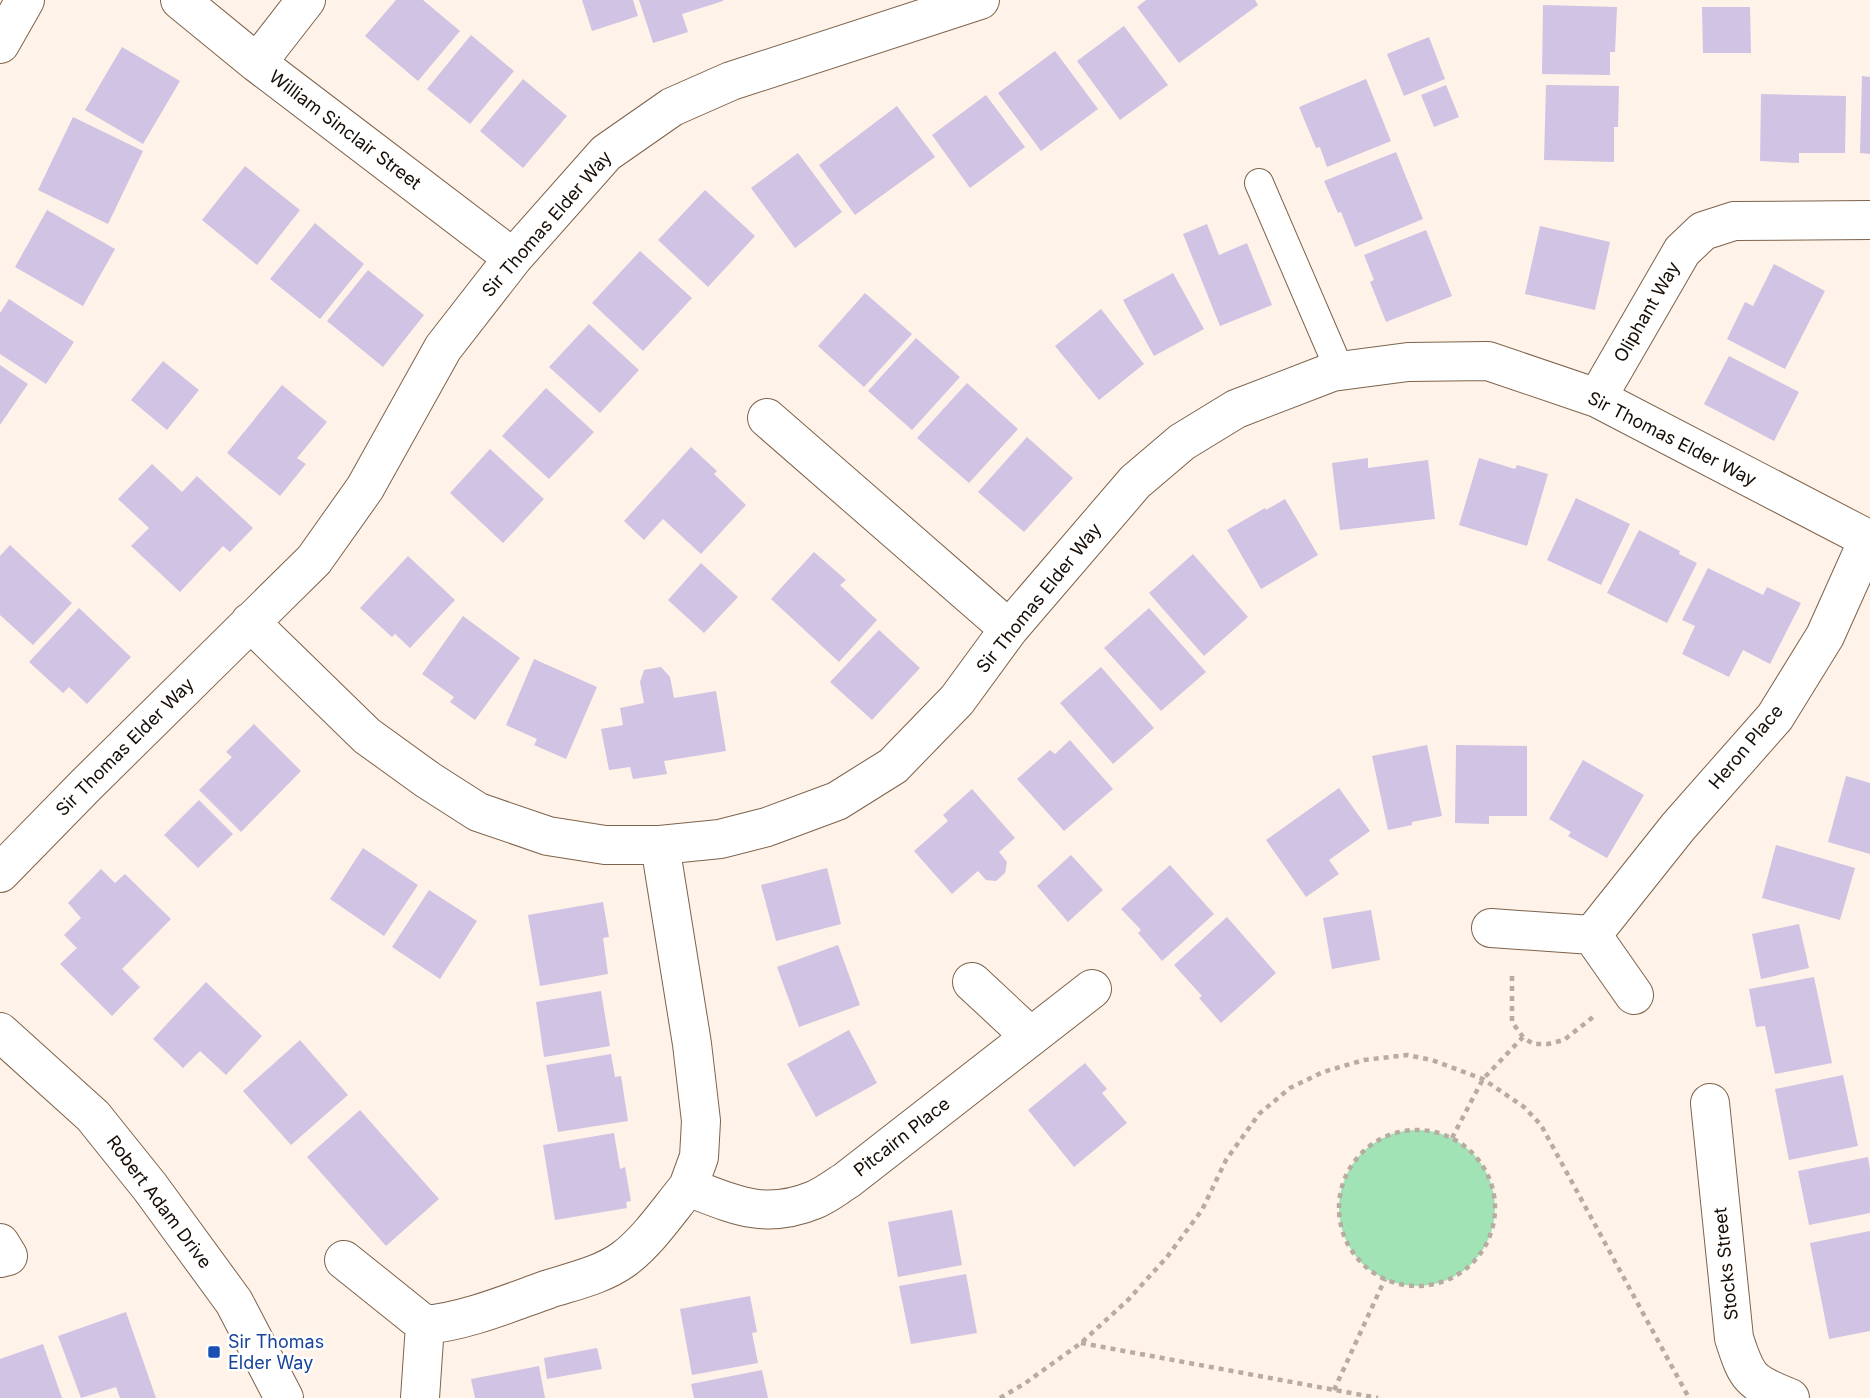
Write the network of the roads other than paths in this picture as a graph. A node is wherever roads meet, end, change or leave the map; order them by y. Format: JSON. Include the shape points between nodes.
{"nodes":[{"id":1,"x":24,"y":0,"type":"edge"},
{"id":2,"x":180,"y":0,"type":"edge"},
{"id":3,"x":306,"y":0,"type":"edge"},
{"id":4,"x":980,"y":0,"type":"edge"},
{"id":5,"x":0,"y":44,"type":"edge"},
{"id":6,"x":257,"y":63,"type":"junction"},
{"id":7,"x":1259,"y":183,"type":"dead end"},
{"id":8,"x":1870,"y":220,"type":"edge"},
{"id":9,"x":513,"y":258,"type":"junction"},
{"id":10,"x":1340,"y":371,"type":"junction"},
{"id":11,"x":1597,"y":398,"type":"junction"},
{"id":12,"x":767,"y":418,"type":"dead end"},
{"id":13,"x":1869,"y":540,"type":"edge"},
{"id":14,"x":250,"y":622,"type":"junction"},
{"id":15,"x":1009,"y":629,"type":"junction"},
{"id":16,"x":660,"y":845,"type":"junction"},
{"id":17,"x":0,"y":873,"type":"edge"},
{"id":18,"x":1505,"y":929,"type":"road end"},
{"id":19,"x":1592,"y":935,"type":"junction"},
{"id":20,"x":972,"y":982,"type":"dead end"},
{"id":21,"x":1092,"y":989,"type":"dead end"},
{"id":22,"x":1631,"y":990,"type":"road end"},
{"id":23,"x":0,"y":1032,"type":"edge"},
{"id":24,"x":1030,"y":1037,"type":"junction"},
{"id":25,"x":1710,"y":1103,"type":"dead end"},
{"id":26,"x":688,"y":1187,"type":"junction"},
{"id":27,"x":344,"y":1260,"type":"dead end"},
{"id":28,"x":425,"y":1325,"type":"junction"},
{"id":29,"x":284,"y":1398,"type":"edge"},
{"id":30,"x":421,"y":1398,"type":"edge"},
{"id":31,"x":1790,"y":1398,"type":"edge"}],
"edges":[{"from":1,"to":5,"type":"street"},
{"from":2,"to":6,"type":"street","name":"William Sinclair Street"},
{"from":3,"to":6,"type":"street"},
{"from":4,"to":9,"type":"street","name":"Sir Thomas Elder Way","via":[[731,81],[672,107],[606,153]]},
{"from":6,"to":9,"type":"street","name":"William Sinclair Street"},
{"from":7,"to":10,"type":"lane"},
{"from":8,"to":11,"type":"street","name":"Oliphant Way","via":[[1734,221],[1703,232],[1682,251]]},
{"from":9,"to":14,"type":"street","name":"Sir Thomas Elder Way","via":[[443,348],[365,488],[314,560]]},
{"from":10,"to":11,"type":"street","name":"Sir Thomas Elder Way","via":[[1408,362],[1488,361]]},
{"from":10,"to":15,"type":"street","name":"Sir Thomas Elder Way","via":[[1237,409],[1182,442],[1135,482]]},
{"from":11,"to":13,"type":"street","name":"Sir Thomas Elder Way"},
{"from":12,"to":15,"type":"street"},
{"from":13,"to":19,"type":"street","name":"Heron Place","via":[[1825,636],[1775,717],[1678,827]]},
{"from":14,"to":16,"type":"street","name":"Sir Thomas Elder Way","via":[[367,736],[478,812],[548,836],[606,845]]},
{"from":14,"to":17,"type":"street","name":"Sir Thomas Elder Way"},
{"from":15,"to":16,"type":"street","name":"Sir Thomas Elder Way","via":[[957,700],[894,766],[837,801],[767,827],[720,839]]},
{"from":16,"to":26,"type":"street","via":[[701,1121],[699,1157]]},
{"from":18,"to":19,"type":"street"},
{"from":19,"to":22,"type":"street"},
{"from":20,"to":24,"type":"street"},
{"from":21,"to":24,"type":"street","name":"Pitcairn Place"},
{"from":23,"to":29,"type":"street","name":"Robert Adam Drive","via":[[93,1116],[150,1188],[233,1302]]},
{"from":24,"to":26,"type":"street","name":"Pitcairn Place","via":[[817,1199],[785,1210],[755,1210]]},
{"from":25,"to":31,"type":"street","name":"Stocks Street","via":[[1734,1338],[1751,1378]]},
{"from":26,"to":28,"type":"street","via":[[647,1238],[600,1272],[488,1310]]},
{"from":27,"to":28,"type":"street"},
{"from":28,"to":30,"type":"street"}]}
